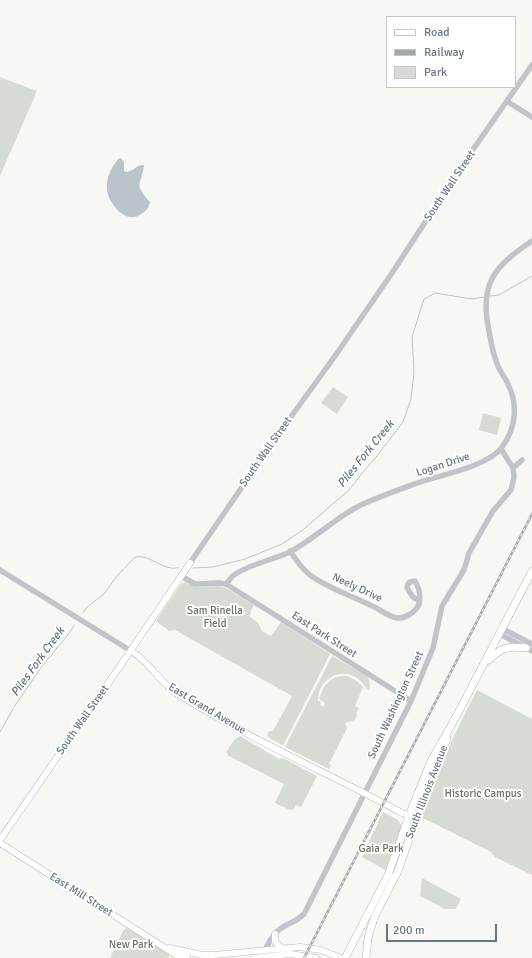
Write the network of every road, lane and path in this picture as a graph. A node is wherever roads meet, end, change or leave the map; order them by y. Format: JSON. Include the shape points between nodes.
{"nodes":[{"id":1,"x":532,"y":65,"type":"edge"},
{"id":2,"x":508,"y":102,"type":"junction"},
{"id":3,"x":532,"y":117,"type":"edge"},
{"id":4,"x":532,"y":241,"type":"edge"},
{"id":5,"x":502,"y":449,"type":"junction"},
{"id":6,"x":522,"y":460,"type":"dead end"},
{"id":7,"x":513,"y":468,"type":"junction"},
{"id":8,"x":290,"y":552,"type":"junction"},
{"id":9,"x":190,"y":563,"type":"joint"},
{"id":10,"x":0,"y":570,"type":"edge"},
{"id":11,"x":532,"y":571,"type":"edge"},
{"id":12,"x":181,"y":576,"type":"junction"},
{"id":13,"x":226,"y":584,"type":"junction"},
{"id":14,"x":419,"y":601,"type":"dead end"},
{"id":15,"x":501,"y":631,"type":"junction"},
{"id":16,"x":530,"y":648,"type":"edge"},
{"id":17,"x":131,"y":651,"type":"junction"},
{"id":18,"x":482,"y":668,"type":"junction"},
{"id":19,"x":411,"y":701,"type":"junction"},
{"id":20,"x":364,"y":793,"type":"junction"},
{"id":21,"x":413,"y":817,"type":"junction"},
{"id":22,"x":0,"y":840,"type":"edge"},
{"id":23,"x":0,"y":843,"type":"edge"},
{"id":24,"x":275,"y":934,"type":"junction"},
{"id":25,"x":162,"y":946,"type":"junction"},
{"id":26,"x":282,"y":948,"type":"junction"},
{"id":27,"x":265,"y":950,"type":"junction"},
{"id":28,"x":187,"y":958,"type":"edge"},
{"id":29,"x":254,"y":958,"type":"edge"},
{"id":30,"x":262,"y":958,"type":"edge"},
{"id":31,"x":316,"y":958,"type":"edge"},
{"id":32,"x":342,"y":958,"type":"edge"},
{"id":33,"x":345,"y":958,"type":"edge"},
{"id":34,"x":366,"y":958,"type":"edge"}],
"edges":[{"from":1,"to":2,"type":"street","name":"South Wall Street"},
{"from":2,"to":3,"type":"street"},
{"from":2,"to":9,"type":"street","name":"South Wall Street"},
{"from":4,"to":5,"type":"street","via":[[514,253],[500,267],[486,297],[485,313],[492,346],[498,366],[512,393],[515,413],[511,430]]},
{"from":5,"to":7,"type":"street"},
{"from":5,"to":8,"type":"street","name":"Logan Drive","via":[[480,463],[362,504]]},
{"from":6,"to":7,"type":"street"},
{"from":7,"to":19,"type":"street","name":"South Washington Street","via":[[514,477],[510,490],[490,517],[469,553],[464,570],[442,606],[433,648]]},
{"from":8,"to":13,"type":"street","name":"Logan Drive","via":[[239,572]]},
{"from":8,"to":14,"type":"street","name":"Neely Drive","via":[[302,568],[324,584],[396,618],[411,613]]},
{"from":9,"to":12,"type":"main road","name":"South Wall Street"},
{"from":10,"to":17,"type":"street","name":"East Grand Avenue"},
{"from":11,"to":15,"type":"highway","name":"South Illinois Avenue"},
{"from":12,"to":13,"type":"street","via":[[195,584]]},
{"from":12,"to":17,"type":"main road","name":"South Wall Street"},
{"from":13,"to":19,"type":"street","name":"East Park Street"},
{"from":15,"to":16,"type":"street"},
{"from":15,"to":18,"type":"highway","name":"South Illinois Avenue"},
{"from":16,"to":18,"type":"highway","via":[[510,646],[498,651]]},
{"from":17,"to":20,"type":"main road","name":"East Grand Avenue","via":[[151,667],[167,686],[191,702]]},
{"from":17,"to":22,"type":"main road","name":"South Wall Street"},
{"from":18,"to":21,"type":"highway","name":"South Illinois Avenue","via":[[431,761]]},
{"from":19,"to":20,"type":"street","name":"South Washington Street"},
{"from":20,"to":21,"type":"main road","name":"East Grand Avenue"},
{"from":20,"to":24,"type":"street","name":"South Washington Street","via":[[304,914],[297,921],[280,928]]},
{"from":21,"to":33,"type":"highway","name":"South Illinois Avenue","via":[[384,884]]},
{"from":21,"to":34,"type":"highway","name":"South Illinois Avenue","via":[[398,871],[374,918]]},
{"from":23,"to":25,"type":"main road","name":"East Mill Street"},
{"from":24,"to":26,"type":"main road","via":[[275,942]]},
{"from":24,"to":27,"type":"street","name":"South Washington Street"},
{"from":25,"to":27,"type":"main road","name":"East Mill Street","via":[[202,955]]},
{"from":25,"to":28,"type":"main road","name":"East Mill Street"},
{"from":26,"to":27,"type":"main road","name":"East Mill Street"},
{"from":26,"to":32,"type":"main road","name":"East Mill Street","via":[[314,949]]},
{"from":27,"to":30,"type":"street","name":"South Washington Street"},
{"from":29,"to":30,"type":"main road"},
{"from":30,"to":31,"type":"main road","via":[[280,954]]}]}
